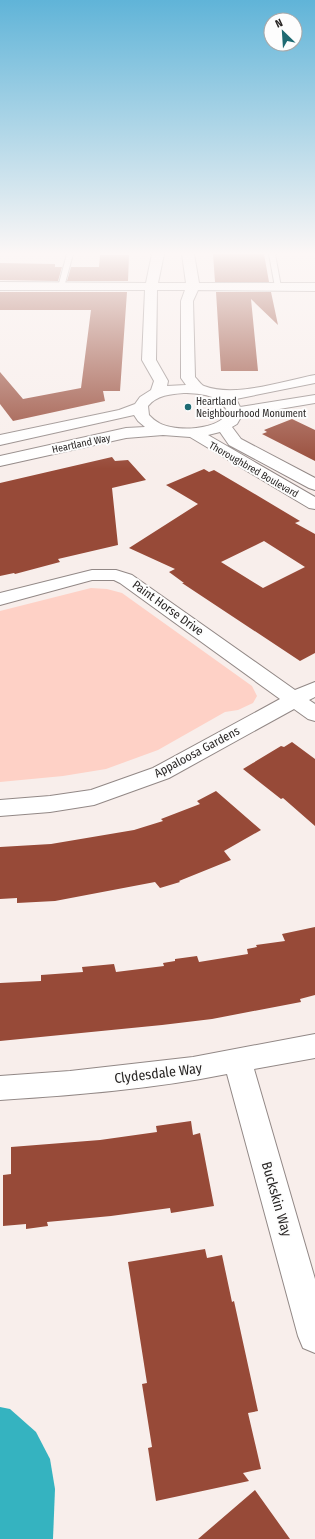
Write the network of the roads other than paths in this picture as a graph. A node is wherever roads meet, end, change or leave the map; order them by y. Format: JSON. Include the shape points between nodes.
{"nodes":[{"id":1,"x":150,"y":326,"type":"edge"},
{"id":2,"x":187,"y":326,"type":"edge"},
{"id":3,"x":315,"y":379,"type":"edge"},
{"id":4,"x":198,"y":389,"type":"junction"},
{"id":5,"x":158,"y":393,"type":"junction"},
{"id":6,"x":219,"y":395,"type":"junction"},
{"id":7,"x":315,"y":399,"type":"edge"},
{"id":8,"x":140,"y":407,"type":"junction"},
{"id":9,"x":235,"y":414,"type":"junction"},
{"id":10,"x":224,"y":426,"type":"junction"},
{"id":11,"x":163,"y":430,"type":"junction"},
{"id":12,"x":194,"y":433,"type":"junction"},
{"id":13,"x":0,"y":440,"type":"edge"},
{"id":14,"x":0,"y":461,"type":"edge"},
{"id":15,"x":315,"y":485,"type":"edge"},
{"id":16,"x":315,"y":504,"type":"edge"},
{"id":17,"x":0,"y":599,"type":"edge"},
{"id":18,"x":315,"y":688,"type":"edge"},
{"id":19,"x":295,"y":700,"type":"junction"},
{"id":20,"x":315,"y":714,"type":"edge"},
{"id":21,"x":0,"y":808,"type":"edge"},
{"id":22,"x":315,"y":1046,"type":"edge"},
{"id":23,"x":238,"y":1062,"type":"junction"},
{"id":24,"x":0,"y":1088,"type":"edge"},
{"id":25,"x":315,"y":1336,"type":"edge"}],
"edges":[{"from":1,"to":5,"type":"street","via":[[149,360],[161,380]]},
{"from":2,"to":4,"type":"street","via":[[188,378]]},
{"from":3,"to":6,"type":"street","via":[[240,396]]},
{"from":4,"to":5,"type":"street"},
{"from":4,"to":6,"type":"street"},
{"from":5,"to":8,"type":"street","name":"Heartland Way","via":[[149,397]]},
{"from":6,"to":9,"type":"street","via":[[229,400]]},
{"from":7,"to":9,"type":"street"},
{"from":8,"to":11,"type":"street","via":[[140,414],[144,420]]},
{"from":8,"to":13,"type":"street","name":"Heartland Way","via":[[123,414]]},
{"from":9,"to":10,"type":"street"},
{"from":10,"to":12,"type":"street"},
{"from":10,"to":15,"type":"street","name":"Thoroughbred Boulevard","via":[[235,442]]},
{"from":11,"to":12,"type":"street"},
{"from":11,"to":14,"type":"street","name":"Heartland Way","via":[[126,433]]},
{"from":12,"to":16,"type":"street","name":"Thoroughbred Boulevard"},
{"from":17,"to":19,"type":"street","name":"Paint Horse Drive","via":[[92,575],[116,575],[126,579]]},
{"from":18,"to":19,"type":"street","name":"Appaloosa Gardens"},
{"from":19,"to":20,"type":"street","name":"Paint Horse Drive"},
{"from":19,"to":21,"type":"street","name":"Appaloosa Gardens","via":[[161,773],[130,785],[94,797]]},
{"from":22,"to":23,"type":"street","name":"Clydesdale Way"},
{"from":23,"to":24,"type":"street","name":"Clydesdale Way","via":[[70,1083]]},
{"from":23,"to":25,"type":"street","name":"Buckskin Way"}]}
